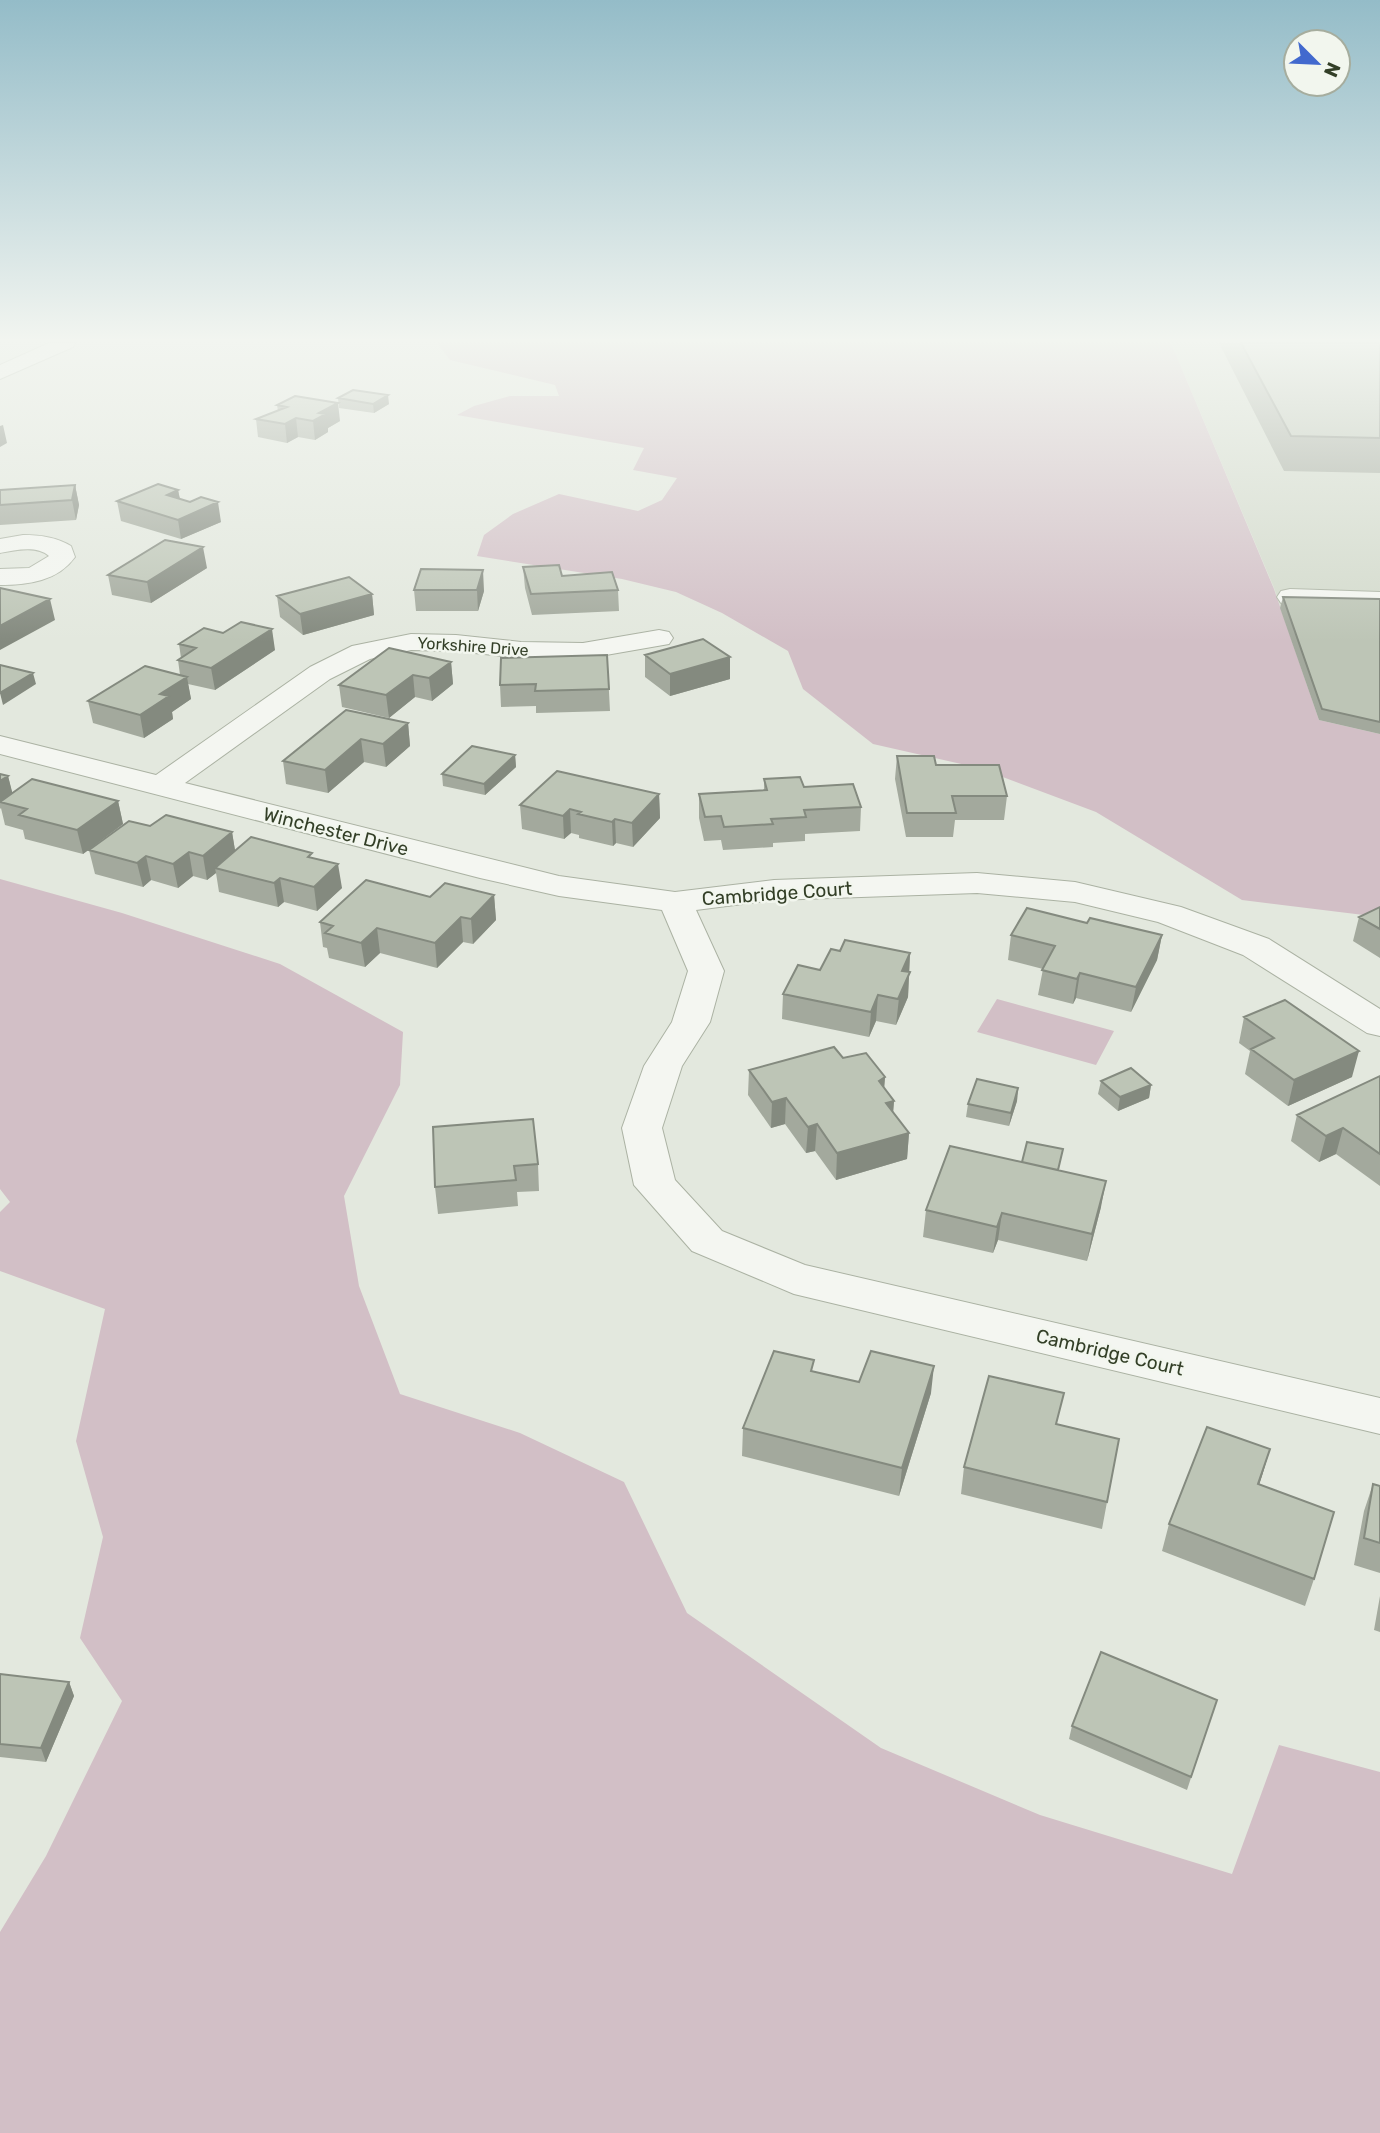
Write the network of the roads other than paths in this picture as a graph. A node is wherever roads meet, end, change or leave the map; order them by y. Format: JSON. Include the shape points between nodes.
{"nodes":[{"id":1,"x":0,"y":546,"type":"edge"},
{"id":2,"x":0,"y":577,"type":"edge"},
{"id":3,"x":1290,"y":597,"type":"edge"},
{"id":4,"x":1380,"y":600,"type":"edge"},
{"id":5,"x":659,"y":638,"type":"dead end"},
{"id":6,"x":0,"y":746,"type":"edge"},
{"id":7,"x":161,"y":786,"type":"junction"},
{"id":8,"x":675,"y":902,"type":"junction"},
{"id":9,"x":1380,"y":1024,"type":"edge"},
{"id":10,"x":1380,"y":1416,"type":"edge"}],
"edges":[{"from":1,"to":2,"type":"street","via":[[45,544],[56,547],[62,557],[35,574]]},
{"from":3,"to":4,"type":"street"},
{"from":5,"to":7,"type":"street","name":"Yorkshire Drive","via":[[583,651],[411,642],[362,652],[320,673]]},
{"from":6,"to":7,"type":"street","name":"Winchester Drive"},
{"from":7,"to":8,"type":"street","name":"Winchester Drive","via":[[559,886]]},
{"from":8,"to":9,"type":"street","name":"Cambridge Court","via":[[774,890],[962,883],[1075,892],[1169,914],[1256,947]]},
{"from":8,"to":10,"type":"street","name":"Cambridge Court","via":[[706,971],[691,1022],[663,1066],[642,1128],[655,1185],[707,1241],[794,1278]]}]}
